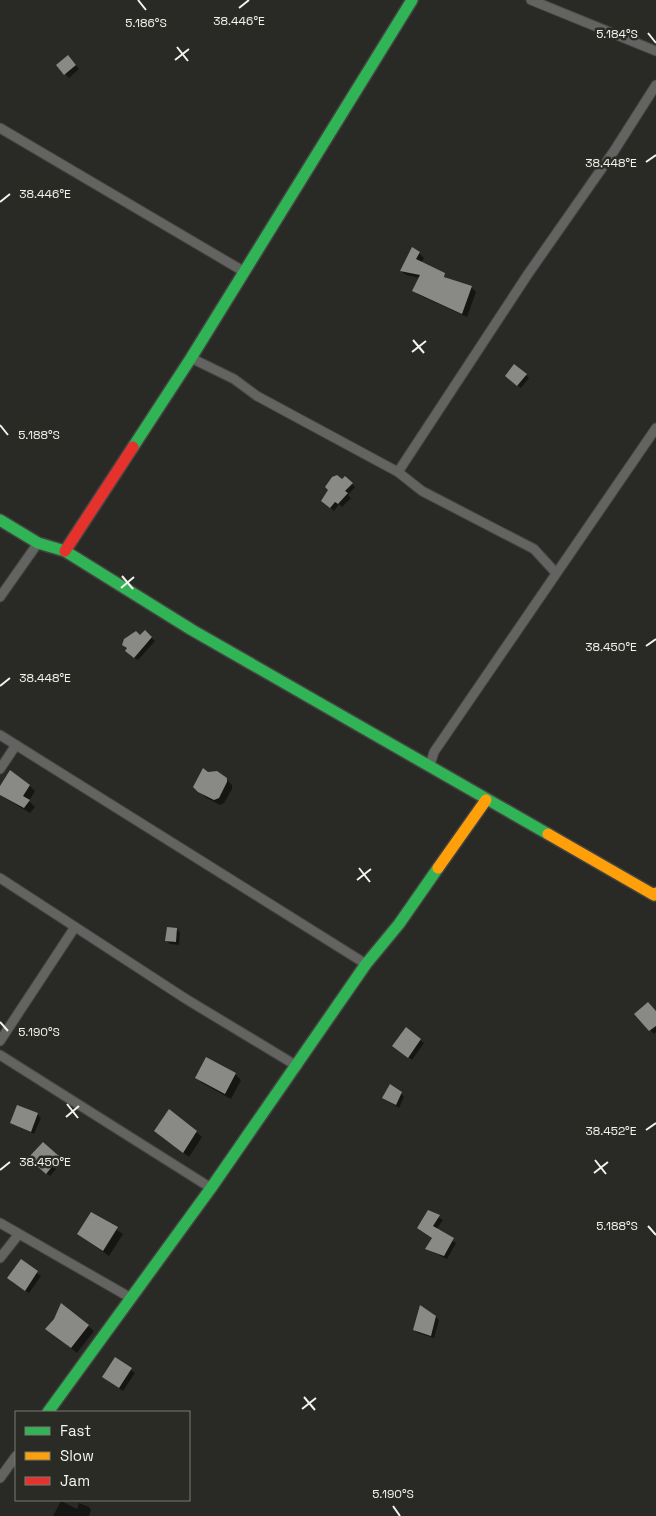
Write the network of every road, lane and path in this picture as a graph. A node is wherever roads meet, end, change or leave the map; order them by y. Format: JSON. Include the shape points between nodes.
{"nodes":[{"id":1,"x":412,"y":0,"type":"edge"},
{"id":2,"x":531,"y":0,"type":"edge"},
{"id":3,"x":656,"y":51,"type":"edge"},
{"id":4,"x":656,"y":85,"type":"edge"},
{"id":5,"x":0,"y":128,"type":"edge"},
{"id":6,"x":243,"y":271,"type":"junction"},
{"id":7,"x":191,"y":358,"type":"junction"},
{"id":8,"x":656,"y":428,"type":"edge"},
{"id":9,"x":398,"y":472,"type":"junction"},
{"id":10,"x":0,"y":520,"type":"edge"},
{"id":11,"x":38,"y":543,"type":"junction"},
{"id":12,"x":65,"y":552,"type":"junction"},
{"id":13,"x":556,"y":573,"type":"junction"},
{"id":14,"x":0,"y":597,"type":"edge"},
{"id":15,"x":0,"y":734,"type":"edge"},
{"id":16,"x":16,"y":745,"type":"junction"},
{"id":17,"x":430,"y":766,"type":"junction"},
{"id":18,"x":0,"y":769,"type":"edge"},
{"id":19,"x":486,"y":800,"type":"junction"},
{"id":20,"x":0,"y":878,"type":"edge"},
{"id":21,"x":656,"y":893,"type":"edge"},
{"id":22,"x":75,"y":927,"type":"junction"},
{"id":23,"x":366,"y":964,"type":"junction"},
{"id":24,"x":0,"y":1042,"type":"edge"},
{"id":25,"x":0,"y":1054,"type":"edge"},
{"id":26,"x":297,"y":1066,"type":"junction"},
{"id":27,"x":211,"y":1188,"type":"junction"},
{"id":28,"x":0,"y":1222,"type":"edge"},
{"id":29,"x":19,"y":1234,"type":"junction"},
{"id":30,"x":0,"y":1258,"type":"edge"},
{"id":31,"x":131,"y":1298,"type":"junction"},
{"id":32,"x":49,"y":1411,"type":"edge"},
{"id":33,"x":15,"y":1457,"type":"edge"},
{"id":34,"x":0,"y":1478,"type":"edge"}],
"edges":[{"from":1,"to":6,"type":"street"},
{"from":2,"to":3,"type":"street"},
{"from":4,"to":9,"type":"street"},
{"from":5,"to":6,"type":"street"},
{"from":6,"to":7,"type":"street"},
{"from":7,"to":9,"type":"street"},
{"from":7,"to":12,"type":"street"},
{"from":8,"to":13,"type":"street"},
{"from":9,"to":13,"type":"street","via":[[422,491],[534,549]]},
{"from":10,"to":11,"type":"street"},
{"from":11,"to":12,"type":"street"},
{"from":11,"to":14,"type":"street"},
{"from":12,"to":17,"type":"street","via":[[192,630]]},
{"from":13,"to":17,"type":"street","via":[[434,752]]},
{"from":15,"to":16,"type":"street"},
{"from":16,"to":18,"type":"street"},
{"from":16,"to":23,"type":"street"},
{"from":17,"to":19,"type":"street"},
{"from":19,"to":21,"type":"street","via":[[654,895]]},
{"from":19,"to":23,"type":"street","via":[[399,924]]},
{"from":20,"to":22,"type":"street"},
{"from":22,"to":24,"type":"street"},
{"from":22,"to":26,"type":"street"},
{"from":23,"to":26,"type":"street"},
{"from":25,"to":27,"type":"street"},
{"from":26,"to":27,"type":"street"},
{"from":27,"to":31,"type":"street"},
{"from":28,"to":29,"type":"street"},
{"from":29,"to":30,"type":"street"},
{"from":29,"to":31,"type":"street"},
{"from":31,"to":32,"type":"street"},
{"from":33,"to":34,"type":"street"}]}
